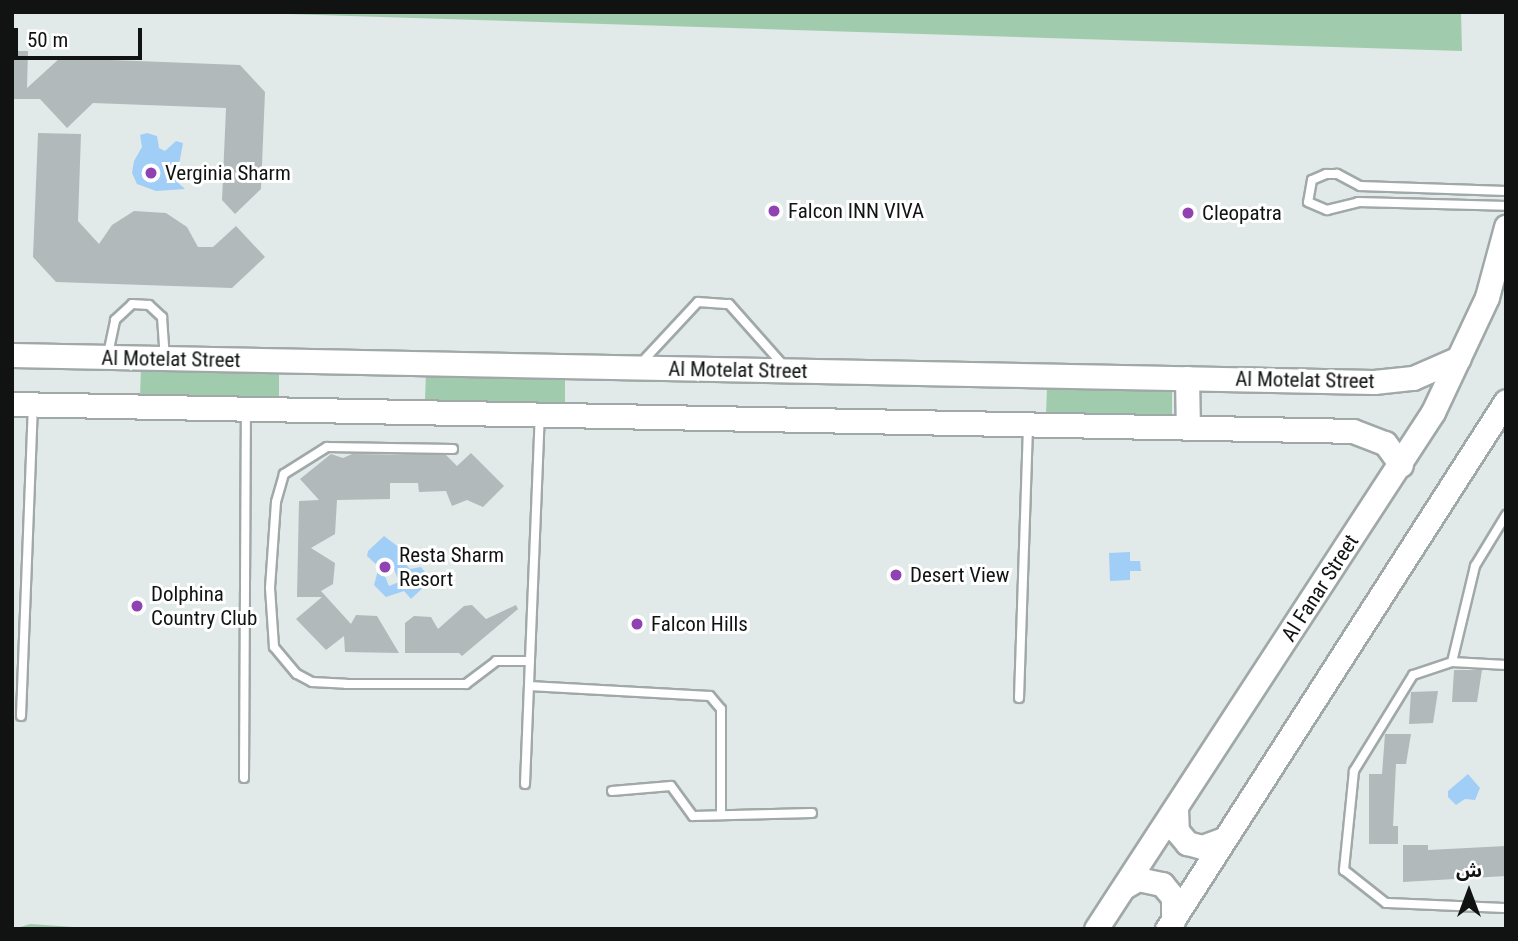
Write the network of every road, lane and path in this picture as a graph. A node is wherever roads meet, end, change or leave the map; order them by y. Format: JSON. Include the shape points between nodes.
{"nodes":[{"id":1,"x":1506,"y":191,"type":"edge"},
{"id":2,"x":1506,"y":206,"type":"edge"},
{"id":3,"x":1506,"y":228,"type":"edge"},
{"id":4,"x":12,"y":355,"type":"edge"},
{"id":5,"x":108,"y":358,"type":"junction"},
{"id":6,"x":1459,"y":358,"type":"junction"},
{"id":7,"x":165,"y":359,"type":"junction"},
{"id":8,"x":637,"y":368,"type":"junction"},
{"id":9,"x":789,"y":371,"type":"junction"},
{"id":10,"x":1187,"y":378,"type":"junction"},
{"id":11,"x":1506,"y":401,"type":"edge"},
{"id":12,"x":23,"y":404,"type":"edge"},
{"id":13,"x":246,"y":409,"type":"junction"},
{"id":14,"x":540,"y":415,"type":"junction"},
{"id":15,"x":1028,"y":425,"type":"junction"},
{"id":16,"x":1188,"y":428,"type":"junction"},
{"id":17,"x":453,"y":449,"type":"dead end"},
{"id":18,"x":1401,"y":466,"type":"junction"},
{"id":19,"x":1506,"y":515,"type":"edge"},
{"id":20,"x":530,"y":661,"type":"junction"},
{"id":21,"x":1452,"y":662,"type":"junction"},
{"id":22,"x":1506,"y":665,"type":"edge"},
{"id":23,"x":529,"y":686,"type":"junction"},
{"id":24,"x":1019,"y":698,"type":"dead end"},
{"id":25,"x":22,"y":716,"type":"dead end"},
{"id":26,"x":244,"y":778,"type":"dead end"},
{"id":27,"x":525,"y":784,"type":"dead end"},
{"id":28,"x":612,"y":791,"type":"dead end"},
{"id":29,"x":1176,"y":808,"type":"junction"},
{"id":30,"x":812,"y":813,"type":"dead end"},
{"id":31,"x":721,"y":815,"type":"junction"},
{"id":32,"x":1224,"y":839,"type":"junction"},
{"id":33,"x":1124,"y":887,"type":"junction"},
{"id":34,"x":1506,"y":908,"type":"edge"},
{"id":35,"x":1170,"y":925,"type":"edge"},
{"id":36,"x":1096,"y":929,"type":"edge"}],
"edges":[{"from":1,"to":2,"type":"lane","via":[[1360,186],[1337,174],[1326,174],[1312,180],[1308,202],[1327,210],[1358,202]]},
{"from":3,"to":6,"type":"street","name":"Al Fanar Street","via":[[1487,297]]},
{"from":4,"to":5,"type":"street","name":"Al Motelat Street"},
{"from":5,"to":7,"type":"street","name":"Al Motelat Street"},
{"from":5,"to":7,"type":"lane","via":[[115,320],[132,304],[149,305],[162,317]]},
{"from":6,"to":10,"type":"street","name":"Al Motelat Street","via":[[1433,372],[1394,381]]},
{"from":6,"to":18,"type":"street","name":"Al Fanar Street"},
{"from":7,"to":8,"type":"street","name":"Al Motelat Street"},
{"from":8,"to":9,"type":"street","name":"Al Motelat Street"},
{"from":8,"to":9,"type":"lane","via":[[698,302],[729,304]]},
{"from":9,"to":10,"type":"street","name":"Al Motelat Street"},
{"from":10,"to":16,"type":"street"},
{"from":11,"to":32,"type":"street"},
{"from":12,"to":13,"type":"street"},
{"from":12,"to":25,"type":"lane"},
{"from":13,"to":14,"type":"street"},
{"from":13,"to":26,"type":"lane"},
{"from":14,"to":15,"type":"street"},
{"from":14,"to":20,"type":"lane"},
{"from":15,"to":16,"type":"street"},
{"from":15,"to":24,"type":"lane"},
{"from":16,"to":18,"type":"street","via":[[1353,431],[1385,443]]},
{"from":17,"to":20,"type":"lane","via":[[327,447],[284,474],[275,502],[274,647],[297,674],[312,682],[346,684],[466,684],[496,661]]},
{"from":18,"to":29,"type":"street","name":"Al Fanar Street"},
{"from":19,"to":21,"type":"lane","via":[[1475,566]]},
{"from":20,"to":23,"type":"lane"},
{"from":21,"to":22,"type":"lane"},
{"from":21,"to":34,"type":"lane","via":[[1413,675],[1354,771],[1344,870],[1386,903]]},
{"from":23,"to":27,"type":"lane"},
{"from":23,"to":31,"type":"lane","via":[[710,696],[721,709]]},
{"from":28,"to":31,"type":"lane","via":[[671,786],[693,816]]},
{"from":29,"to":32,"type":"street","via":[[1177,831],[1187,843],[1202,848]]},
{"from":29,"to":33,"type":"street","name":"Al Fanar Street"},
{"from":30,"to":31,"type":"lane"},
{"from":32,"to":35,"type":"street"},
{"from":33,"to":35,"type":"street","via":[[1138,879],[1162,884],[1173,897]]},
{"from":33,"to":36,"type":"street","name":"Al Fanar Street"}]}
